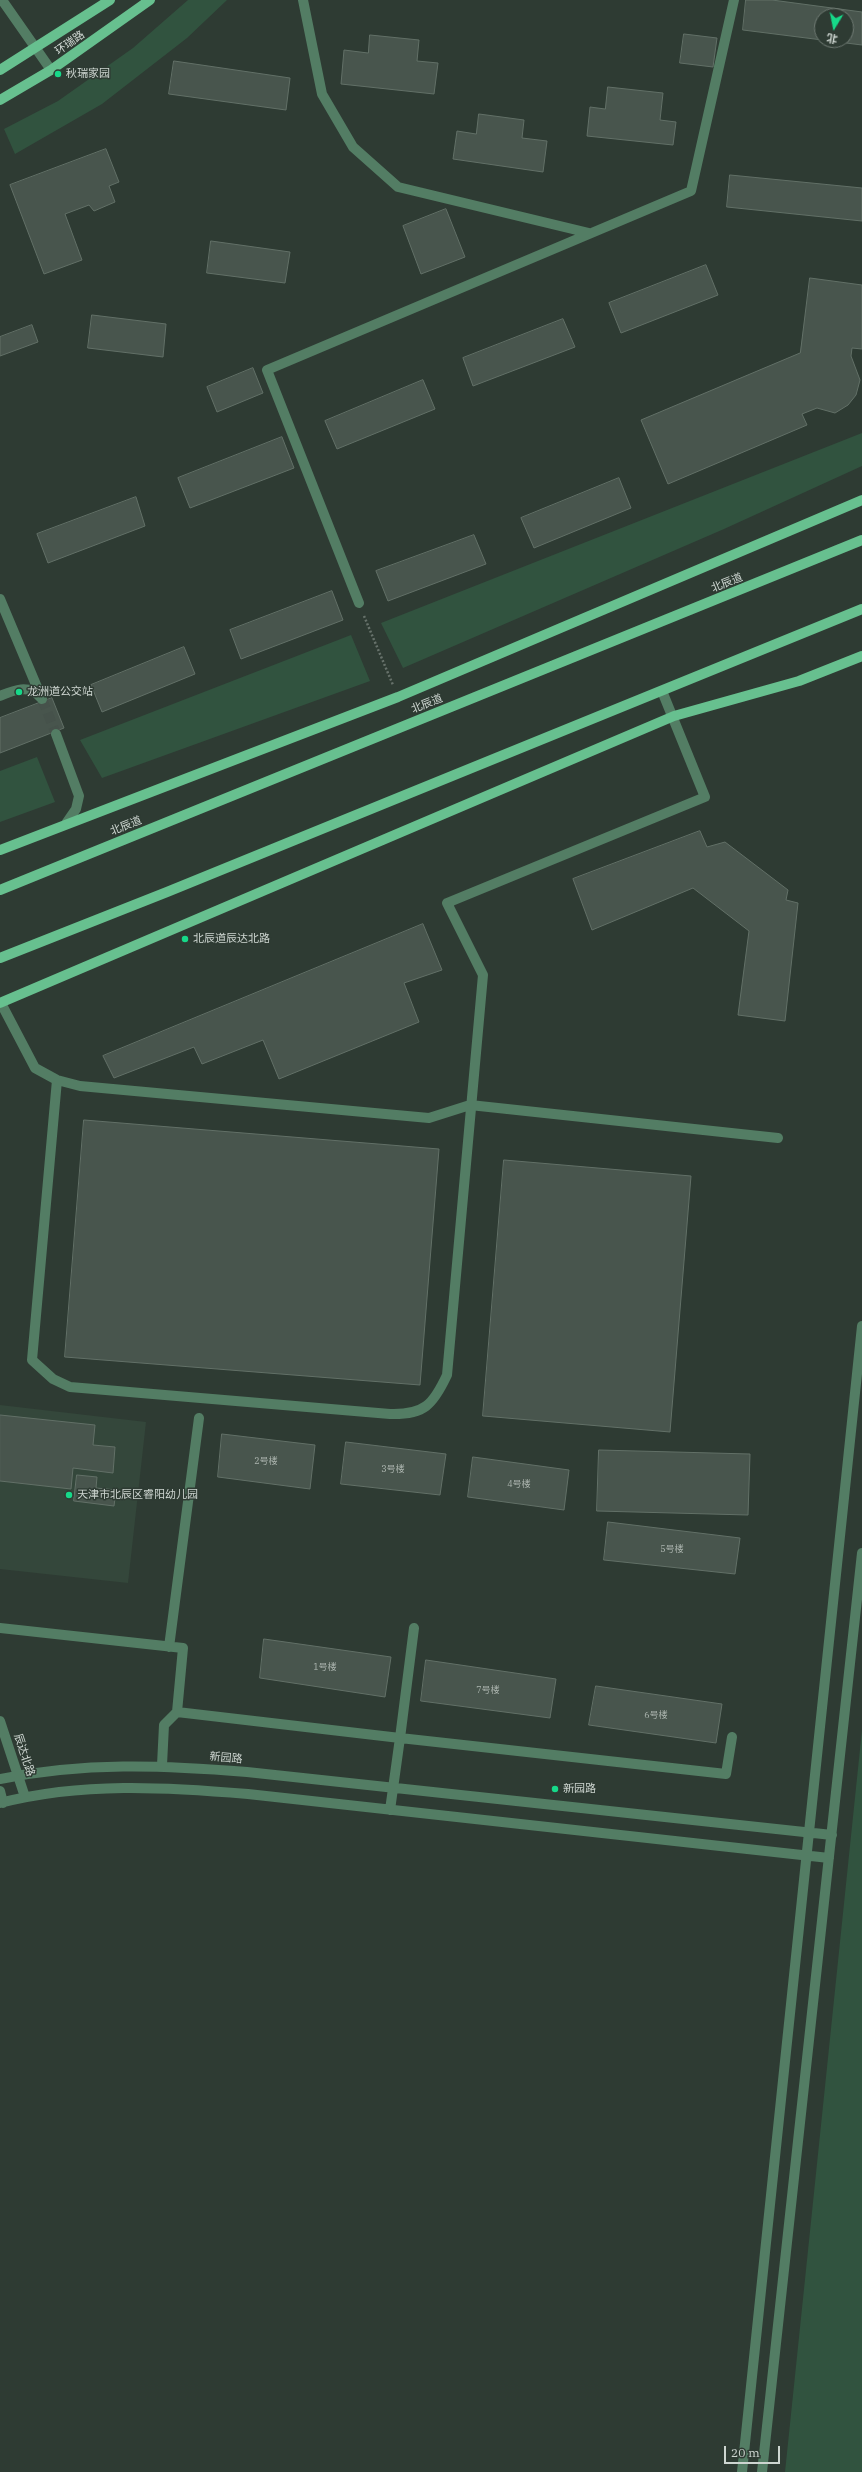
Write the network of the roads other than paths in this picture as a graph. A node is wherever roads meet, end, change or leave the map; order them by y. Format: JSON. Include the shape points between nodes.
{"nodes":[{"id":1,"x":2,"y":0,"type":"edge"},
{"id":2,"x":110,"y":0,"type":"edge"},
{"id":3,"x":150,"y":0,"type":"edge"},
{"id":4,"x":303,"y":0,"type":"edge"},
{"id":5,"x":734,"y":0,"type":"edge"},
{"id":6,"x":36,"y":49,"type":"junction"},
{"id":7,"x":0,"y":70,"type":"edge"},
{"id":8,"x":51,"y":70,"type":"junction"},
{"id":9,"x":0,"y":100,"type":"edge"},
{"id":10,"x":589,"y":233,"type":"junction"},
{"id":11,"x":862,"y":500,"type":"edge"},
{"id":12,"x":862,"y":540,"type":"edge"},
{"id":13,"x":0,"y":599,"type":"edge"},
{"id":14,"x":359,"y":603,"type":"road end"},
{"id":15,"x":862,"y":609,"type":"edge"},
{"id":16,"x":862,"y":656,"type":"edge"},
{"id":17,"x":662,"y":691,"type":"junction"},
{"id":18,"x":0,"y":696,"type":"edge"},
{"id":19,"x":674,"y":716,"type":"junction"},
{"id":20,"x":56,"y":734,"type":"tunnel mouth"},
{"id":21,"x":67,"y":822,"type":"junction"},
{"id":22,"x":0,"y":850,"type":"edge"},
{"id":23,"x":0,"y":890,"type":"edge"},
{"id":24,"x":0,"y":958,"type":"edge"},
{"id":25,"x":1,"y":1003,"type":"edge"},
{"id":26,"x":57,"y":1080,"type":"junction"},
{"id":27,"x":470,"y":1105,"type":"junction"},
{"id":28,"x":778,"y":1138,"type":"dead end"},
{"id":29,"x":862,"y":1326,"type":"edge"},
{"id":30,"x":199,"y":1418,"type":"dead end"},
{"id":31,"x":862,"y":1553,"type":"edge"},
{"id":32,"x":0,"y":1628,"type":"edge"},
{"id":33,"x":414,"y":1628,"type":"dead end"},
{"id":34,"x":169,"y":1646,"type":"junction"},
{"id":35,"x":177,"y":1712,"type":"junction"},
{"id":36,"x":0,"y":1721,"type":"edge"},
{"id":37,"x":732,"y":1737,"type":"dead end"},
{"id":38,"x":400,"y":1738,"type":"junction"},
{"id":39,"x":162,"y":1765,"type":"junction"},
{"id":40,"x":19,"y":1775,"type":"junction"},
{"id":41,"x":0,"y":1779,"type":"edge"},
{"id":42,"x":394,"y":1789,"type":"junction"},
{"id":43,"x":0,"y":1791,"type":"edge"},
{"id":44,"x":24,"y":1797,"type":"junction"},
{"id":45,"x":2,"y":1803,"type":"edge"},
{"id":46,"x":390,"y":1810,"type":"junction"},
{"id":47,"x":810,"y":1832,"type":"junction"},
{"id":48,"x":832,"y":1835,"type":"junction"},
{"id":49,"x":808,"y":1855,"type":"junction"},
{"id":50,"x":829,"y":1858,"type":"junction"},
{"id":51,"x":742,"y":2472,"type":"edge"},
{"id":52,"x":762,"y":2472,"type":"edge"}],
"edges":[{"from":1,"to":6,"type":"street"},
{"from":2,"to":6,"type":"main road","name":"环瑞路"},
{"from":3,"to":8,"type":"main road","name":"环瑞路"},
{"from":4,"to":10,"type":"street","via":[[322,94],[354,147],[398,187]]},
{"from":5,"to":10,"type":"street","via":[[691,191]]},
{"from":6,"to":7,"type":"main road","name":"环瑞路"},
{"from":6,"to":8,"type":"street"},
{"from":8,"to":9,"type":"main road","name":"环瑞路"},
{"from":10,"to":14,"type":"street","via":[[267,370]]},
{"from":11,"to":21,"type":"main road","via":[[398,697]]},
{"from":12,"to":23,"type":"main road","name":"北辰道"},
{"from":13,"to":18,"type":"street","via":[[42,699],[27,689],[14,690]]},
{"from":15,"to":17,"type":"main road"},
{"from":16,"to":19,"type":"main road","via":[[798,681]]},
{"from":17,"to":19,"type":"street"},
{"from":17,"to":24,"type":"main road"},
{"from":19,"to":25,"type":"main road"},
{"from":19,"to":27,"type":"street","via":[[706,797],[447,903],[483,975]]},
{"from":20,"to":21,"type":"street","via":[[79,796],[76,810]]},
{"from":21,"to":22,"type":"main road"},
{"from":25,"to":26,"type":"street","via":[[35,1068]]},
{"from":26,"to":27,"type":"street","via":[[80,1086],[429,1118]]},
{"from":26,"to":27,"type":"street","via":[[32,1360],[53,1379],[70,1386],[390,1414],[410,1414],[426,1407],[438,1393],[447,1375]]},
{"from":27,"to":28,"type":"street"},
{"from":29,"to":47,"type":"street"},
{"from":30,"to":34,"type":"street"},
{"from":31,"to":48,"type":"street"},
{"from":32,"to":34,"type":"street"},
{"from":33,"to":38,"type":"street"},
{"from":34,"to":35,"type":"street","via":[[183,1648]]},
{"from":35,"to":38,"type":"street"},
{"from":35,"to":39,"type":"street","via":[[164,1725]]},
{"from":36,"to":40,"type":"street","name":"辰达北路"},
{"from":37,"to":38,"type":"street","via":[[726,1774]]},
{"from":38,"to":42,"type":"street"},
{"from":39,"to":40,"type":"street","name":"新园路","via":[[91,1767]]},
{"from":39,"to":42,"type":"street","name":"新园路"},
{"from":40,"to":41,"type":"street","name":"新园路"},
{"from":40,"to":44,"type":"street","name":"辰达北路"},
{"from":42,"to":46,"type":"street"},
{"from":42,"to":47,"type":"street","name":"新园路"},
{"from":43,"to":45,"type":"street"},
{"from":44,"to":45,"type":"street"},
{"from":44,"to":46,"type":"street","via":[[111,1788],[159,1787]]},
{"from":46,"to":49,"type":"street"},
{"from":47,"to":48,"type":"street","name":"新园路"},
{"from":47,"to":49,"type":"street"},
{"from":48,"to":50,"type":"street"},
{"from":49,"to":50,"type":"street"},
{"from":49,"to":51,"type":"street"},
{"from":50,"to":52,"type":"street"}]}
